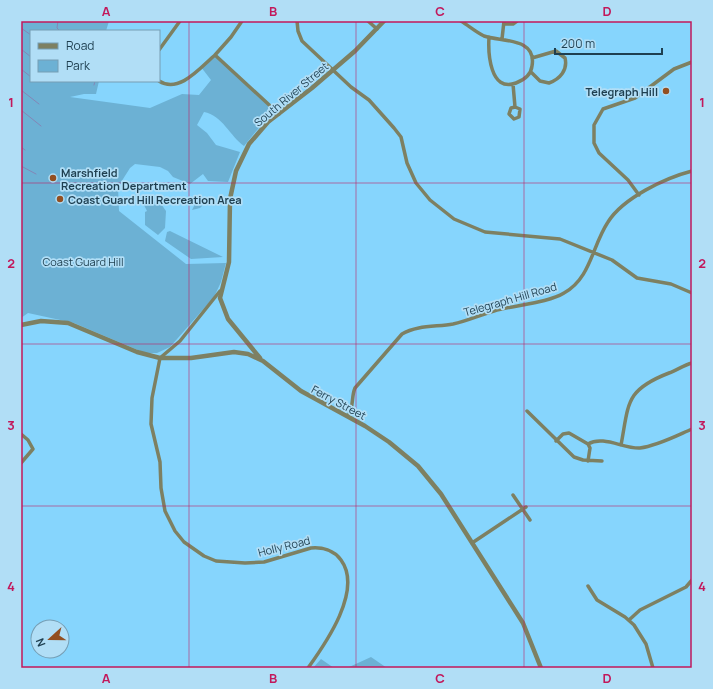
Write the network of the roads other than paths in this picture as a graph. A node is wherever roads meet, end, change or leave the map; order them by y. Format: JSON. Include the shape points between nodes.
{"nodes":[{"id":1,"x":180,"y":21,"type":"edge"},
{"id":2,"x":242,"y":21,"type":"edge"},
{"id":3,"x":298,"y":21,"type":"edge"},
{"id":4,"x":368,"y":21,"type":"edge"},
{"id":5,"x":384,"y":21,"type":"edge"},
{"id":6,"x":461,"y":21,"type":"edge"},
{"id":7,"x":517,"y":21,"type":"edge"},
{"id":8,"x":505,"y":23,"type":"edge"},
{"id":9,"x":377,"y":30,"type":"junction"},
{"id":10,"x":490,"y":37,"type":"junction"},
{"id":11,"x":502,"y":39,"type":"junction"},
{"id":12,"x":160,"y":49,"type":"edge"},
{"id":13,"x":215,"y":55,"type":"junction"},
{"id":14,"x":532,"y":58,"type":"junction"},
{"id":15,"x":692,"y":62,"type":"edge"},
{"id":16,"x":334,"y":70,"type":"junction"},
{"id":17,"x":531,"y":72,"type":"junction"},
{"id":18,"x":160,"y":82,"type":"edge"},
{"id":19,"x":513,"y":84,"type":"junction"},
{"id":20,"x":515,"y":107,"type":"dead end"},
{"id":21,"x":279,"y":114,"type":"junction"},
{"id":22,"x":692,"y":171,"type":"edge"},
{"id":23,"x":639,"y":195,"type":"junction"},
{"id":24,"x":594,"y":252,"type":"junction"},
{"id":25,"x":222,"y":288,"type":"junction"},
{"id":26,"x":692,"y":293,"type":"edge"},
{"id":27,"x":21,"y":324,"type":"edge"},
{"id":28,"x":160,"y":358,"type":"junction"},
{"id":29,"x":263,"y":361,"type":"junction"},
{"id":30,"x":692,"y":363,"type":"edge"},
{"id":31,"x":527,"y":411,"type":"dead end"},
{"id":32,"x":348,"y":416,"type":"junction"},
{"id":33,"x":692,"y":429,"type":"edge"},
{"id":34,"x":21,"y":434,"type":"edge"},
{"id":35,"x":556,"y":441,"type":"junction"},
{"id":36,"x":588,"y":444,"type":"junction"},
{"id":37,"x":621,"y":445,"type":"junction"},
{"id":38,"x":588,"y":461,"type":"junction"},
{"id":39,"x":602,"y":461,"type":"dead end"},
{"id":40,"x":21,"y":463,"type":"edge"},
{"id":41,"x":514,"y":495,"type":"dead end"},
{"id":42,"x":525,"y":508,"type":"junction"},
{"id":43,"x":530,"y":520,"type":"dead end"},
{"id":44,"x":472,"y":543,"type":"junction"},
{"id":45,"x":692,"y":580,"type":"edge"},
{"id":46,"x":588,"y":586,"type":"dead end"},
{"id":47,"x":629,"y":620,"type":"junction"},
{"id":48,"x":308,"y":668,"type":"edge"},
{"id":49,"x":541,"y":668,"type":"edge"},
{"id":50,"x":653,"y":668,"type":"edge"}],
"edges":[{"from":1,"to":12,"type":"street"},
{"from":2,"to":13,"type":"street"},
{"from":3,"to":16,"type":"street","via":[[302,41]]},
{"from":4,"to":9,"type":"street"},
{"from":5,"to":9,"type":"street","name":"South River Street"},
{"from":6,"to":10,"type":"street"},
{"from":7,"to":8,"type":"street","via":[[513,24]]},
{"from":8,"to":11,"type":"street"},
{"from":9,"to":16,"type":"street","name":"South River Street"},
{"from":10,"to":11,"type":"street"},
{"from":10,"to":19,"type":"street","via":[[488,56],[493,71],[502,82]]},
{"from":11,"to":14,"type":"street","via":[[520,44],[529,51]]},
{"from":13,"to":18,"type":"street","via":[[181,82],[168,86]]},
{"from":13,"to":21,"type":"street"},
{"from":14,"to":17,"type":"street"},
{"from":14,"to":17,"type":"street","via":[[556,51],[565,58],[566,64],[561,75],[549,83],[540,81]]},
{"from":15,"to":23,"type":"street","via":[[674,69],[635,98],[603,109],[594,125],[594,143],[599,153],[628,180]]},
{"from":16,"to":21,"type":"street","name":"South River Street"},
{"from":16,"to":24,"type":"street","via":[[369,100],[401,137],[407,163],[416,183],[444,213],[479,231],[555,238]]},
{"from":17,"to":19,"type":"street","via":[[526,78]]},
{"from":19,"to":20,"type":"street"},
{"from":21,"to":25,"type":"street","name":"South River Street","via":[[253,139],[236,171],[230,197],[229,262]]},
{"from":22,"to":23,"type":"street","name":"Telegraph Hill Road","via":[[676,175]]},
{"from":23,"to":24,"type":"street","name":"Telegraph Hill Road","via":[[612,216]]},
{"from":24,"to":26,"type":"street","via":[[612,260],[636,278],[671,284]]},
{"from":24,"to":32,"type":"street","name":"Telegraph Hill Road","via":[[582,278],[570,290],[559,296],[493,311],[461,322],[402,334],[355,388]]},
{"from":25,"to":28,"type":"street","name":"South River Street","via":[[180,341]]},
{"from":25,"to":29,"type":"street","name":"South River Street","via":[[220,298],[226,315]]},
{"from":27,"to":28,"type":"street","name":"Ferry Street","via":[[41,321],[68,323],[137,352]]},
{"from":28,"to":29,"type":"street","name":"Ferry Street","via":[[191,358],[234,352],[248,354]]},
{"from":28,"to":48,"type":"street","name":"Holly Road","via":[[152,398],[152,429],[160,462],[165,511],[184,542],[216,561],[264,562],[318,547],[333,552],[344,564],[349,582],[345,600],[329,639]]},
{"from":29,"to":32,"type":"street","name":"Ferry Street","via":[[301,391]]},
{"from":30,"to":37,"type":"street","via":[[650,381],[635,392],[629,404]]},
{"from":31,"to":35,"type":"street"},
{"from":32,"to":44,"type":"street","name":"Ferry Street","via":[[389,442],[424,472]]},
{"from":33,"to":37,"type":"street","via":[[645,447]]},
{"from":34,"to":40,"type":"street","via":[[33,449]]},
{"from":35,"to":36,"type":"street","via":[[563,434],[569,433]]},
{"from":35,"to":38,"type":"street","via":[[574,457]]},
{"from":36,"to":37,"type":"street","via":[[595,441]]},
{"from":36,"to":38,"type":"street"},
{"from":38,"to":39,"type":"street"},
{"from":41,"to":42,"type":"street"},
{"from":42,"to":43,"type":"street"},
{"from":42,"to":44,"type":"street"},
{"from":44,"to":49,"type":"street","name":"Ferry Street","via":[[523,623]]},
{"from":45,"to":47,"type":"street","via":[[686,587],[640,610]]},
{"from":46,"to":47,"type":"street","via":[[597,600]]},
{"from":47,"to":50,"type":"street","via":[[643,640]]}]}
